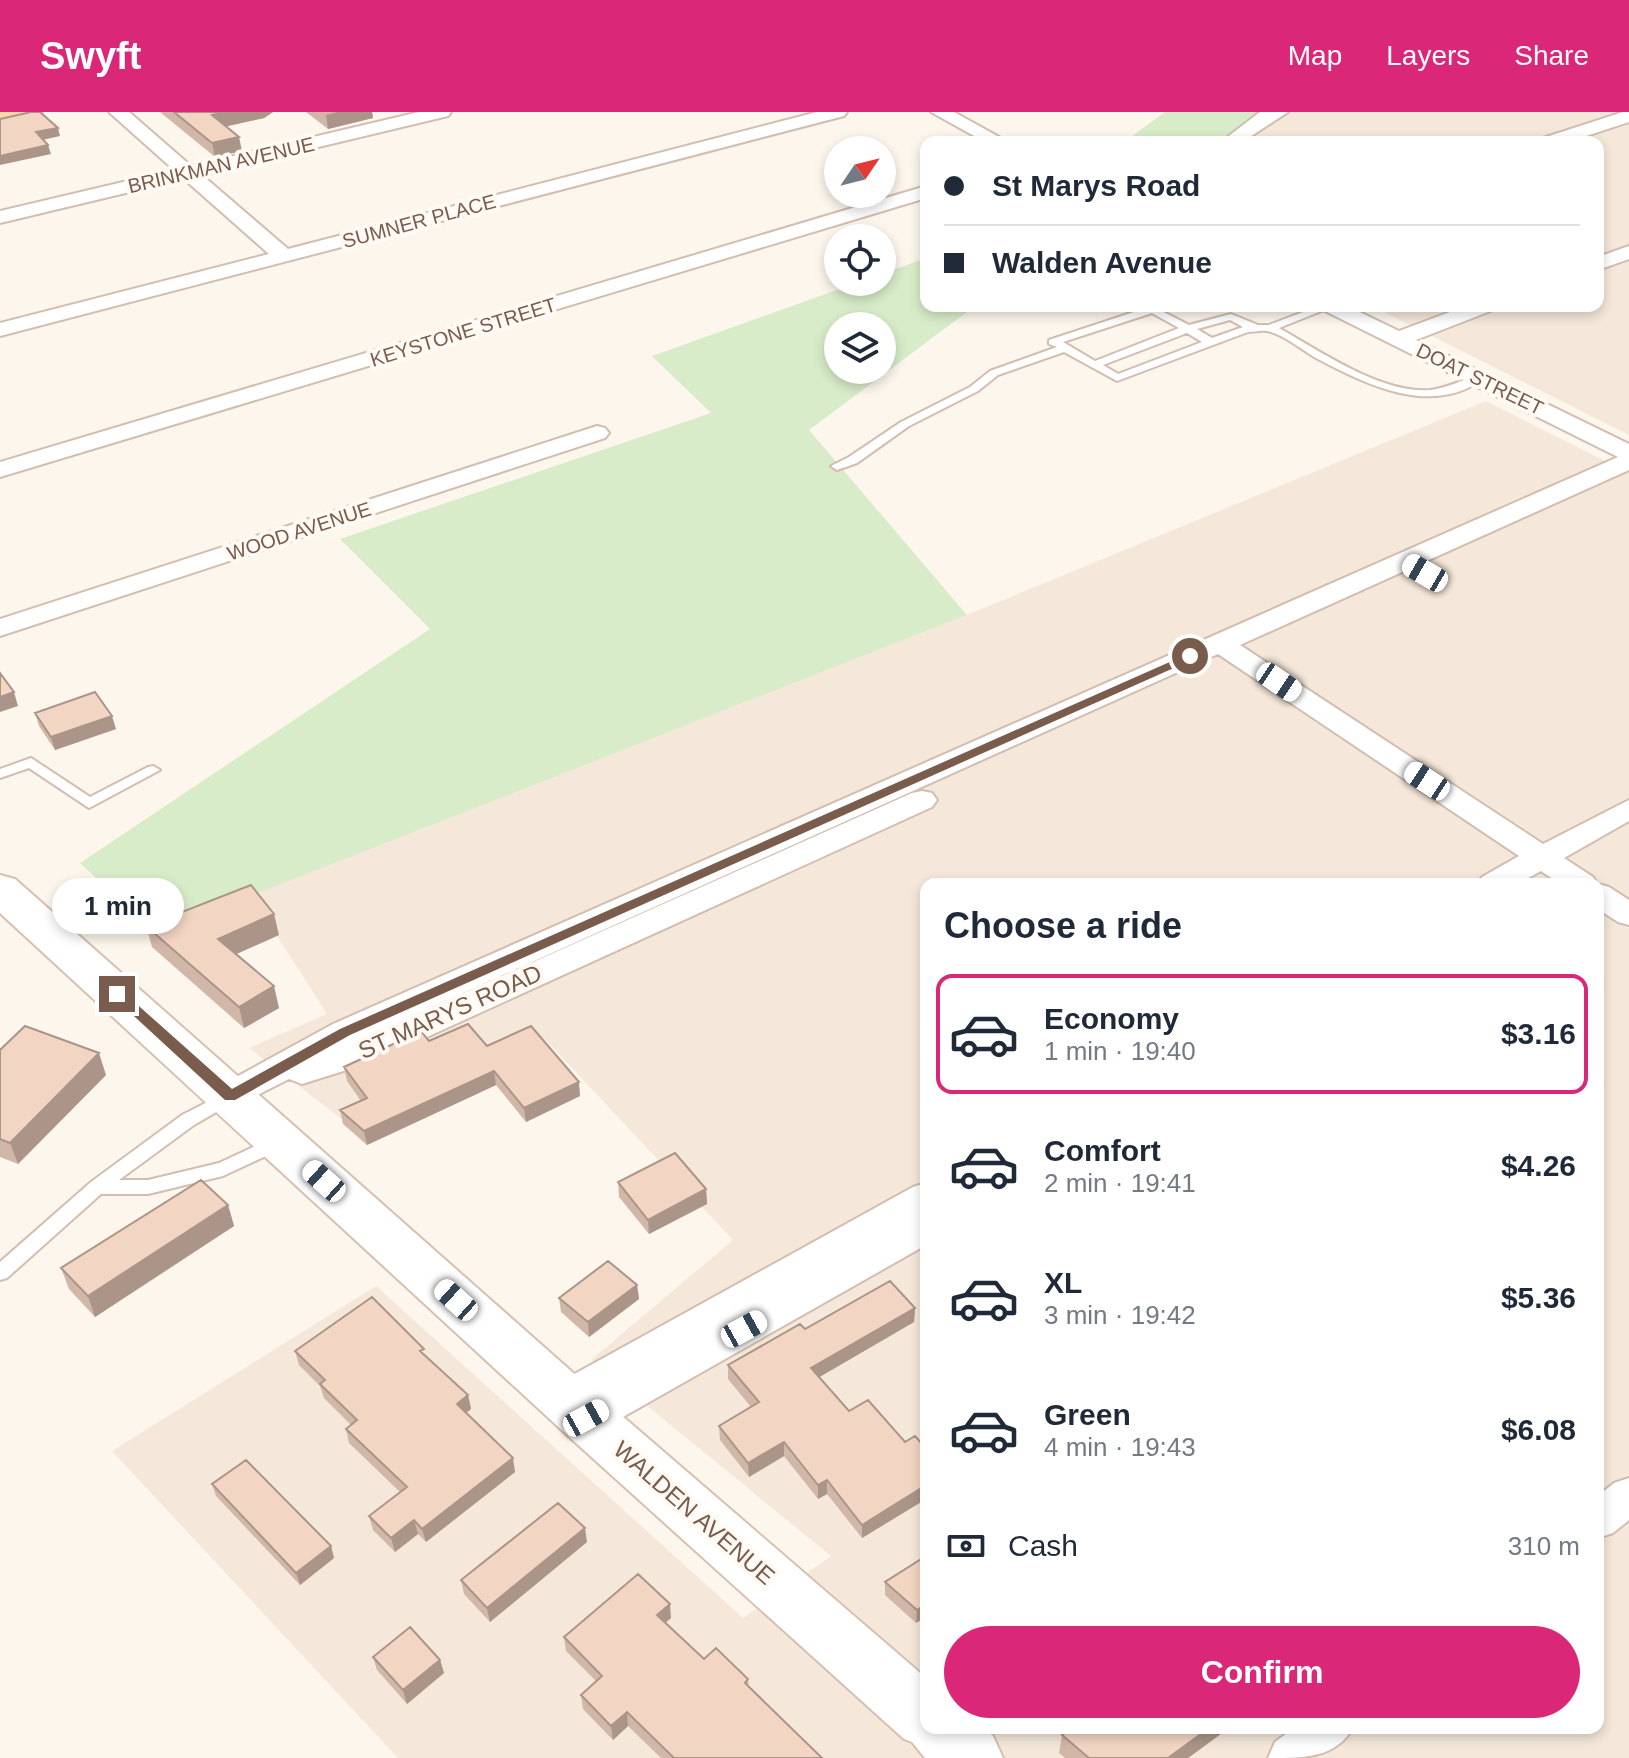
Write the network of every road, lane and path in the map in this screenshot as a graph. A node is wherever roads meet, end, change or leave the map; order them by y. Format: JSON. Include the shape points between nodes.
{"nodes":[{"id":1,"x":30,"y":112,"type":"edge"},
{"id":2,"x":118,"y":112,"type":"edge"},
{"id":3,"x":442,"y":112,"type":"edge"},
{"id":4,"x":838,"y":112,"type":"edge"},
{"id":5,"x":940,"y":112,"type":"edge"},
{"id":6,"x":1279,"y":112,"type":"edge"},
{"id":7,"x":1629,"y":116,"type":"edge"},
{"id":8,"x":0,"y":118,"type":"edge"},
{"id":9,"x":987,"y":136,"type":"edge"},
{"id":10,"x":1238,"y":136,"type":"edge"},
{"id":11,"x":1568,"y":136,"type":"edge"},
{"id":12,"x":188,"y":172,"type":"junction"},
{"id":13,"x":920,"y":194,"type":"edge"},
{"id":14,"x":0,"y":217,"type":"edge"},
{"id":15,"x":1629,"y":252,"type":"edge"},
{"id":16,"x":284,"y":256,"type":"junction"},
{"id":17,"x":1604,"y":262,"type":"edge"},
{"id":18,"x":1144,"y":312,"type":"edge"},
{"id":19,"x":1159,"y":312,"type":"edge"},
{"id":20,"x":1314,"y":312,"type":"edge"},
{"id":21,"x":1342,"y":312,"type":"edge"},
{"id":22,"x":1470,"y":312,"type":"edge"},
{"id":23,"x":1255,"y":328,"type":"junction"},
{"id":24,"x":1270,"y":328,"type":"junction"},
{"id":25,"x":1190,"y":329,"type":"junction"},
{"id":26,"x":0,"y":330,"type":"edge"},
{"id":27,"x":1398,"y":339,"type":"junction"},
{"id":28,"x":1211,"y":342,"type":"junction"},
{"id":29,"x":1065,"y":348,"type":"junction"},
{"id":30,"x":1094,"y":365,"type":"junction"},
{"id":31,"x":1478,"y":378,"type":"junction"},
{"id":32,"x":597,"y":433,"type":"dead end"},
{"id":33,"x":1627,"y":452,"type":"edge"},
{"id":34,"x":837,"y":466,"type":"dead end"},
{"id":35,"x":0,"y":470,"type":"edge"},
{"id":36,"x":1629,"y":481,"type":"edge"},
{"id":37,"x":1414,"y":567,"type":"junction"},
{"id":38,"x":0,"y":628,"type":"edge"},
{"id":39,"x":1230,"y":650,"type":"junction"},
{"id":40,"x":153,"y":770,"type":"dead end"},
{"id":41,"x":0,"y":774,"type":"edge"},
{"id":42,"x":1629,"y":809,"type":"edge"},
{"id":43,"x":1629,"y":833,"type":"edge"},
{"id":44,"x":1556,"y":874,"type":"edge"},
{"id":45,"x":1531,"y":878,"type":"edge"},
{"id":46,"x":0,"y":889,"type":"edge"},
{"id":47,"x":1604,"y":898,"type":"edge"},
{"id":48,"x":1629,"y":915,"type":"edge"},
{"id":49,"x":230,"y":1096,"type":"junction"},
{"id":50,"x":280,"y":1141,"type":"junction"},
{"id":51,"x":97,"y":1187,"type":"junction"},
{"id":52,"x":920,"y":1200,"type":"edge"},
{"id":53,"x":920,"y":1230,"type":"edge"},
{"id":54,"x":0,"y":1273,"type":"edge"},
{"id":55,"x":576,"y":1408,"type":"junction"},
{"id":56,"x":1629,"y":1496,"type":"edge"},
{"id":57,"x":1604,"y":1515,"type":"edge"},
{"id":58,"x":920,"y":1713,"type":"edge"},
{"id":59,"x":944,"y":1734,"type":"edge"},
{"id":60,"x":1322,"y":1734,"type":"edge"},
{"id":61,"x":971,"y":1758,"type":"edge"},
{"id":62,"x":1291,"y":1758,"type":"edge"}],
"edges":[{"from":1,"to":8,"type":"main road"},
{"from":2,"to":12,"type":"street"},
{"from":3,"to":12,"type":"street","name":"BRINKMAN AVENUE"},
{"from":4,"to":16,"type":"street","name":"SUMNER PLACE"},
{"from":5,"to":9,"type":"street"},
{"from":6,"to":10,"type":"street"},
{"from":7,"to":11,"type":"street"},
{"from":12,"to":14,"type":"street","name":"BRINKMAN AVENUE"},
{"from":12,"to":16,"type":"street"},
{"from":13,"to":35,"type":"street","name":"KEYSTONE STREET"},
{"from":15,"to":17,"type":"street"},
{"from":16,"to":26,"type":"street","name":"SUMNER PLACE"},
{"from":18,"to":29,"type":"lane","via":[[1053,342]]},
{"from":19,"to":25,"type":"lane"},
{"from":20,"to":24,"type":"lane"},
{"from":21,"to":27,"type":"street","name":"DOAT STREET"},
{"from":22,"to":27,"type":"street"},
{"from":23,"to":24,"type":"lane"},
{"from":23,"to":25,"type":"lane","via":[[1231,317]]},
{"from":23,"to":28,"type":"lane"},
{"from":24,"to":31,"type":"lane","via":[[1387,387],[1418,393]]},
{"from":25,"to":28,"type":"lane"},
{"from":25,"to":30,"type":"lane"},
{"from":27,"to":31,"type":"street","name":"DOAT STREET"},
{"from":28,"to":30,"type":"lane","via":[[1117,378]]},
{"from":29,"to":30,"type":"lane"},
{"from":29,"to":34,"type":"lane","via":[[994,373]]},
{"from":31,"to":33,"type":"street","name":"DOAT STREET"},
{"from":32,"to":38,"type":"street","name":"WOOD AVENUE"},
{"from":33,"to":37,"type":"street","name":"ST MARYS ROAD"},
{"from":36,"to":37,"type":"street","name":"ST MARYS ROAD"},
{"from":37,"to":39,"type":"street","name":"ST MARYS ROAD"},
{"from":39,"to":44,"type":"street"},
{"from":39,"to":49,"type":"street","name":"ST MARYS ROAD","via":[[643,913],[360,1053]]},
{"from":40,"to":41,"type":"lane","via":[[89,803],[31,762]]},
{"from":42,"to":44,"type":"street"},
{"from":43,"to":44,"type":"street"},
{"from":44,"to":45,"type":"street"},
{"from":46,"to":49,"type":"main road","name":"WALDEN AVENUE"},
{"from":47,"to":48,"type":"street"},
{"from":49,"to":50,"type":"main road","name":"WALDEN AVENUE"},
{"from":49,"to":51,"type":"lane"},
{"from":50,"to":51,"type":"lane","via":[[223,1169],[148,1187]]},
{"from":50,"to":55,"type":"main road","name":"WALDEN AVENUE"},
{"from":51,"to":54,"type":"lane"},
{"from":52,"to":55,"type":"street","via":[[635,1358]]},
{"from":53,"to":55,"type":"street"},
{"from":55,"to":58,"type":"main road","name":"WALDEN AVENUE"},
{"from":56,"to":57,"type":"street"},
{"from":59,"to":61,"type":"main road"},
{"from":60,"to":62,"type":"street"}]}
